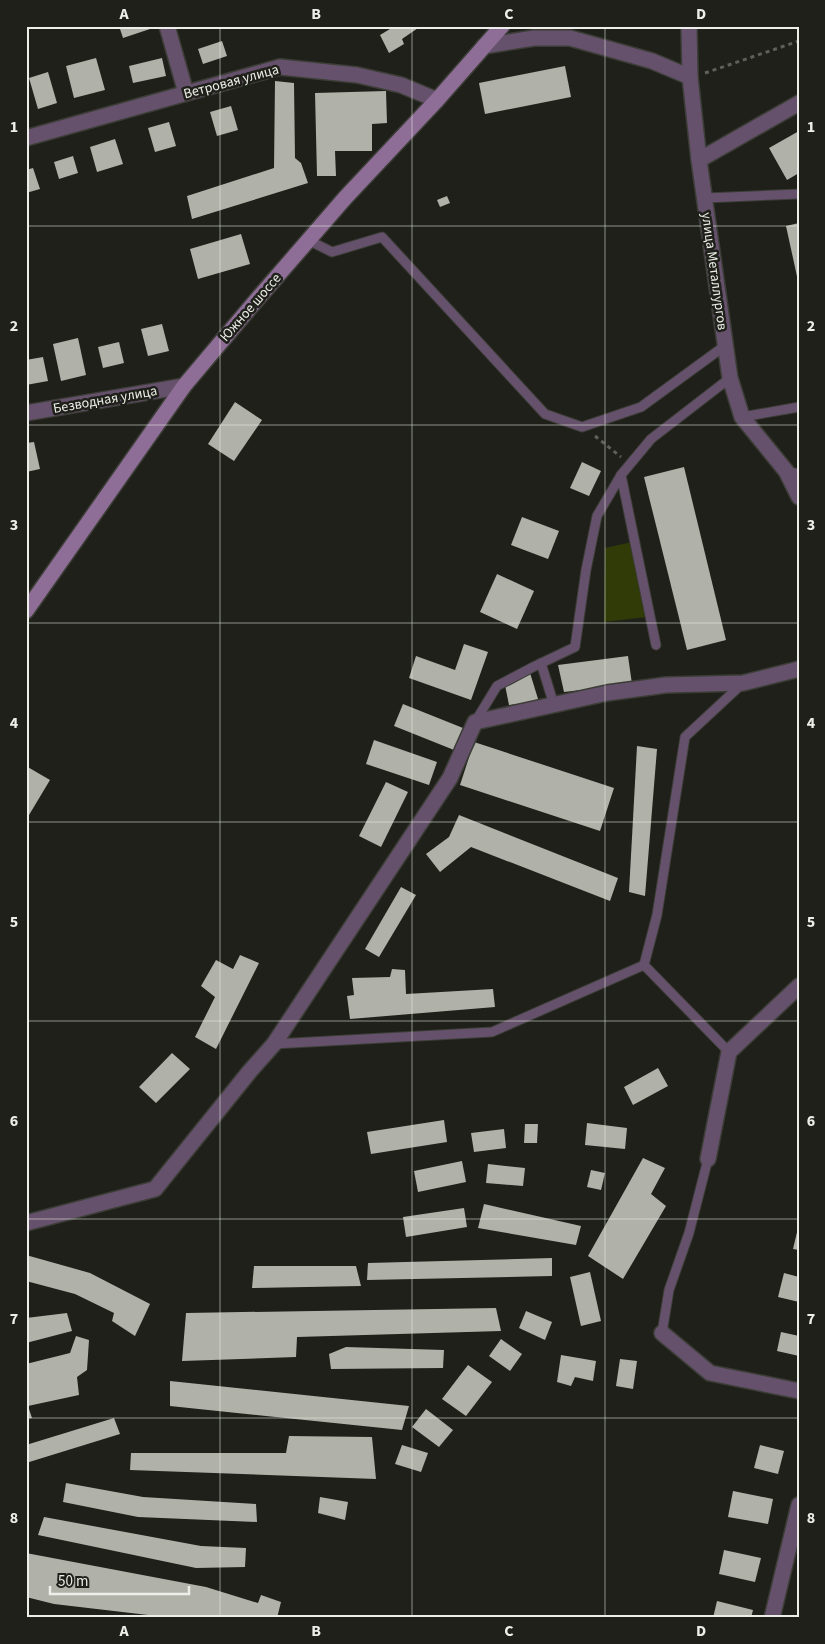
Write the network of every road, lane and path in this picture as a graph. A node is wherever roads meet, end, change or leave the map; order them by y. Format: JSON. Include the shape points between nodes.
{"nodes":[{"id":1,"x":168,"y":26,"type":"edge"},
{"id":2,"x":502,"y":26,"type":"edge"},
{"id":3,"x":689,"y":26,"type":"edge"},
{"id":4,"x":799,"y":41,"type":"edge"},
{"id":5,"x":484,"y":46,"type":"junction"},
{"id":6,"x":690,"y":78,"type":"junction"},
{"id":7,"x":186,"y":93,"type":"junction"},
{"id":8,"x":437,"y":100,"type":"junction"},
{"id":9,"x":799,"y":103,"type":"edge"},
{"id":10,"x":26,"y":138,"type":"edge"},
{"id":11,"x":699,"y":160,"type":"junction"},
{"id":12,"x":799,"y":194,"type":"edge"},
{"id":13,"x":705,"y":198,"type":"junction"},
{"id":14,"x":308,"y":240,"type":"junction"},
{"id":15,"x":726,"y":345,"type":"junction"},
{"id":16,"x":730,"y":378,"type":"junction"},
{"id":17,"x":184,"y":386,"type":"junction"},
{"id":18,"x":799,"y":407,"type":"edge"},
{"id":19,"x":26,"y":413,"type":"edge"},
{"id":20,"x":742,"y":417,"type":"junction"},
{"id":21,"x":582,"y":427,"type":"junction"},
{"id":22,"x":631,"y":464,"type":"junction"},
{"id":23,"x":792,"y":472,"type":"edge"},
{"id":24,"x":621,"y":475,"type":"junction"},
{"id":25,"x":799,"y":497,"type":"edge"},
{"id":26,"x":26,"y":611,"type":"edge"},
{"id":27,"x":656,"y":645,"type":"dead end"},
{"id":28,"x":541,"y":663,"type":"junction"},
{"id":29,"x":799,"y":669,"type":"edge"},
{"id":30,"x":743,"y":683,"type":"junction"},
{"id":31,"x":554,"y":705,"type":"junction"},
{"id":32,"x":475,"y":722,"type":"junction"},
{"id":33,"x":644,"y":965,"type":"junction"},
{"id":34,"x":799,"y":986,"type":"edge"},
{"id":35,"x":274,"y":1044,"type":"junction"},
{"id":36,"x":729,"y":1052,"type":"junction"},
{"id":37,"x":708,"y":1159,"type":"joint"},
{"id":38,"x":26,"y":1223,"type":"edge"},
{"id":39,"x":662,"y":1333,"type":"joint"},
{"id":40,"x":799,"y":1391,"type":"edge"},
{"id":41,"x":799,"y":1505,"type":"edge"},
{"id":42,"x":772,"y":1618,"type":"edge"}],
"edges":[{"from":1,"to":7,"type":"street"},
{"from":2,"to":5,"type":"street","name":"Южное шоссе"},
{"from":3,"to":6,"type":"street","name":"улица Металлургов"},
{"from":4,"to":6,"type":"path"},
{"from":5,"to":6,"type":"street","via":[[534,38],[570,38],[652,61]]},
{"from":5,"to":8,"type":"street","name":"Южное шоссе"},
{"from":6,"to":11,"type":"street","name":"улица Металлургов"},
{"from":7,"to":8,"type":"street","name":"Ветровая улица","via":[[280,66],[357,74],[401,84]]},
{"from":7,"to":10,"type":"street","name":"Ветровая улица"},
{"from":8,"to":14,"type":"street","name":"Южное шоссе"},
{"from":9,"to":11,"type":"street"},
{"from":11,"to":13,"type":"street","name":"улица Металлургов"},
{"from":12,"to":13,"type":"lane"},
{"from":13,"to":15,"type":"street","name":"улица Металлургов"},
{"from":14,"to":17,"type":"street","name":"Южное шоссе"},
{"from":14,"to":21,"type":"lane","via":[[332,252],[382,237],[545,414]]},
{"from":15,"to":16,"type":"street","name":"улица Металлургов"},
{"from":15,"to":21,"type":"lane","via":[[641,407]]},
{"from":16,"to":20,"type":"street","name":"улица Металлургов"},
{"from":16,"to":22,"type":"lane","via":[[651,439]]},
{"from":17,"to":19,"type":"street","name":"Безводная улица"},
{"from":17,"to":26,"type":"street","name":"Южное шоссе"},
{"from":18,"to":20,"type":"lane"},
{"from":20,"to":23,"type":"street","name":"улица Металлургов"},
{"from":21,"to":22,"type":"path"},
{"from":22,"to":24,"type":"lane"},
{"from":23,"to":25,"type":"street","name":"улица Металлургов"},
{"from":24,"to":27,"type":"lane"},
{"from":24,"to":28,"type":"lane","via":[[597,516],[575,647]]},
{"from":28,"to":31,"type":"lane"},
{"from":28,"to":32,"type":"lane","via":[[497,686]]},
{"from":29,"to":30,"type":"street"},
{"from":30,"to":31,"type":"street","via":[[666,685]]},
{"from":30,"to":33,"type":"lane","via":[[685,737],[657,915]]},
{"from":31,"to":32,"type":"street"},
{"from":32,"to":35,"type":"street","via":[[450,778]]},
{"from":33,"to":35,"type":"lane","via":[[492,1032]]},
{"from":33,"to":36,"type":"lane"},
{"from":34,"to":36,"type":"street"},
{"from":35,"to":38,"type":"street","via":[[155,1189]]},
{"from":36,"to":37,"type":"street"},
{"from":37,"to":39,"type":"lane","via":[[689,1233],[669,1290]]},
{"from":39,"to":40,"type":"street","via":[[710,1373]]},
{"from":41,"to":42,"type":"street"}]}
